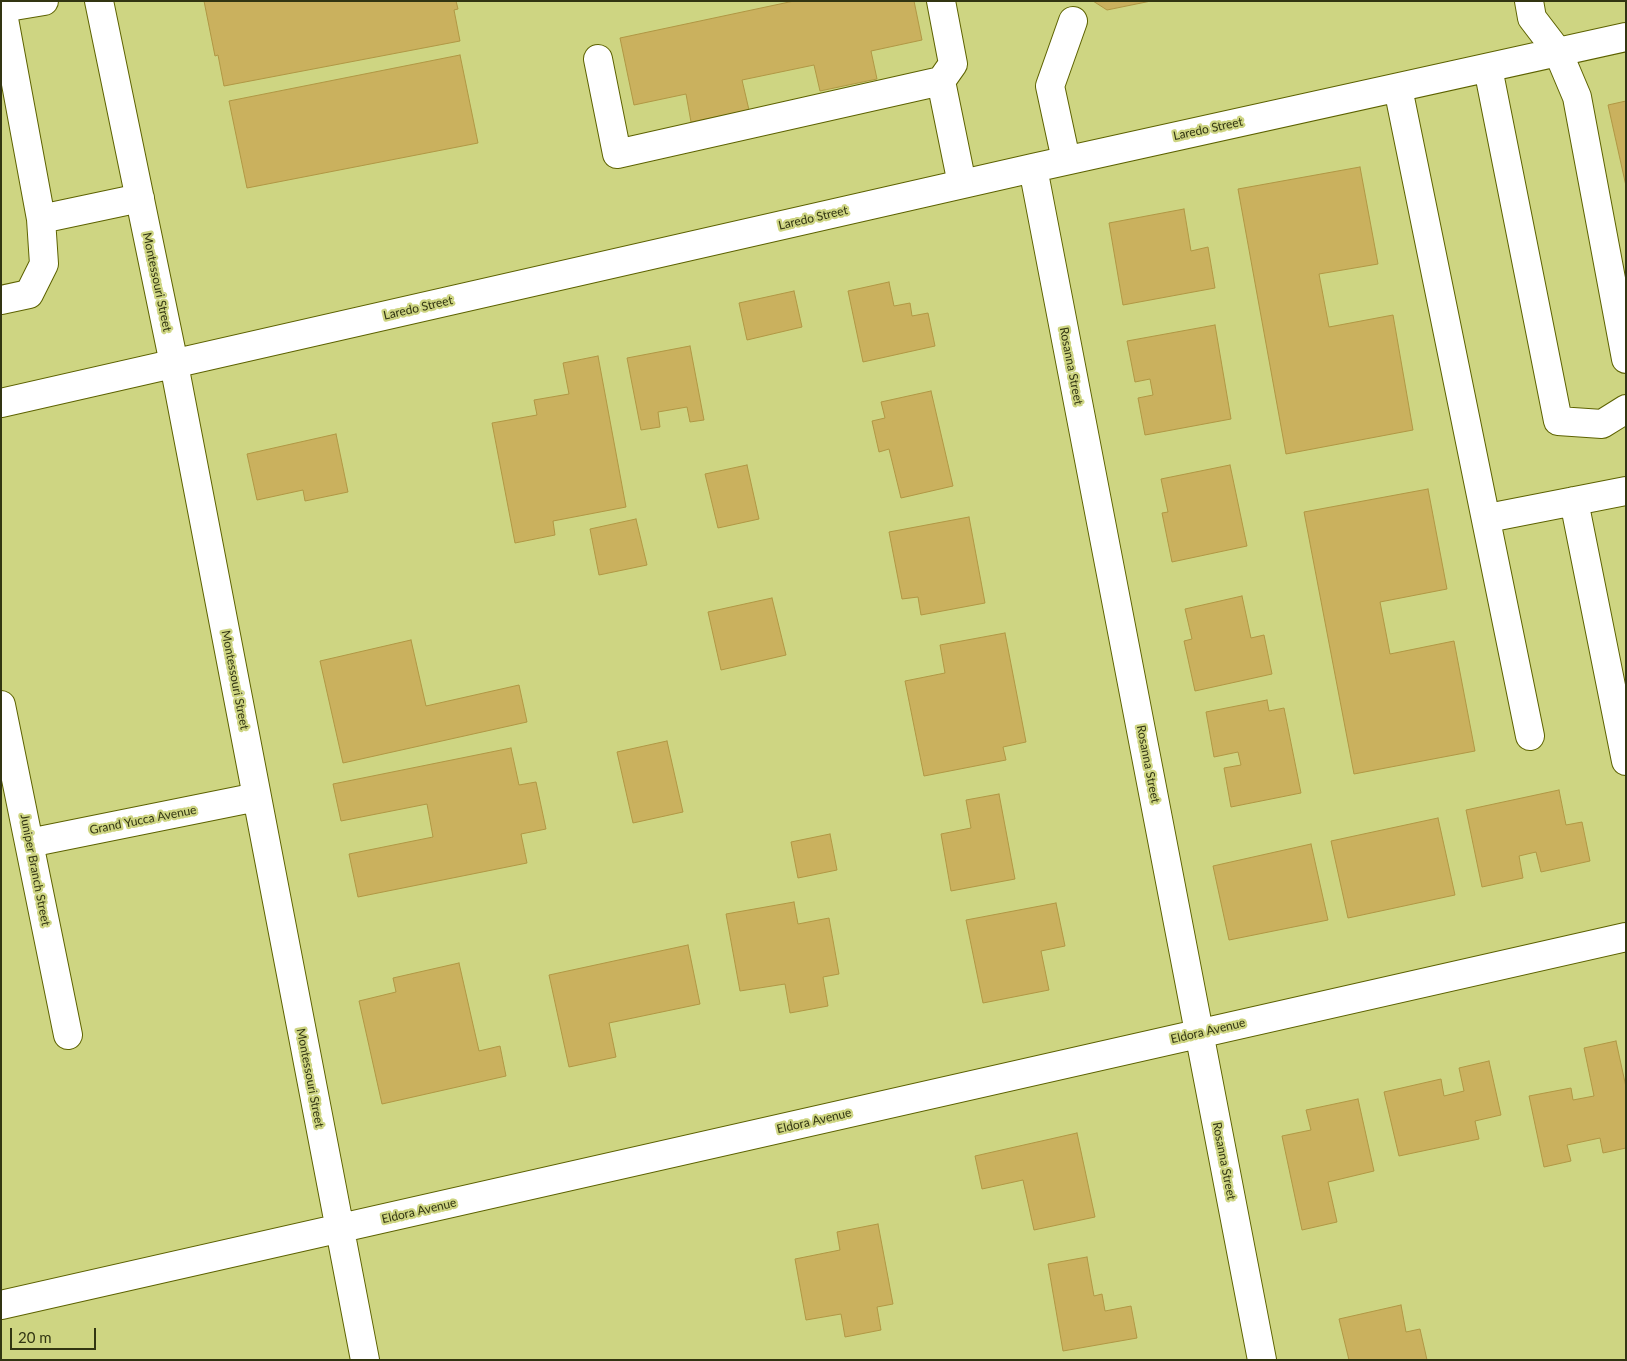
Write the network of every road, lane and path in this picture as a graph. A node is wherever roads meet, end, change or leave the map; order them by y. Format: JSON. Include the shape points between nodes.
{"nodes":[{"id":1,"x":44,"y":1,"type":"edge"},
{"id":2,"x":99,"y":1,"type":"edge"},
{"id":3,"x":941,"y":1,"type":"edge"},
{"id":4,"x":1528,"y":1,"type":"edge"},
{"id":5,"x":2,"y":6,"type":"edge"},
{"id":6,"x":1073,"y":22,"type":"dead end"},
{"id":7,"x":1626,"y":37,"type":"edge"},
{"id":8,"x":1558,"y":52,"type":"junction"},
{"id":9,"x":598,"y":59,"type":"dead end"},
{"id":10,"x":1488,"y":68,"type":"junction"},
{"id":11,"x":942,"y":81,"type":"junction"},
{"id":12,"x":1398,"y":88,"type":"junction"},
{"id":13,"x":1066,"y":160,"type":"junction"},
{"id":14,"x":1033,"y":168,"type":"junction"},
{"id":15,"x":962,"y":184,"type":"junction"},
{"id":16,"x":140,"y":198,"type":"junction"},
{"id":17,"x":41,"y":219,"type":"junction"},
{"id":18,"x":1,"y":300,"type":"edge"},
{"id":19,"x":1626,"y":359,"type":"edge"},
{"id":20,"x":174,"y":364,"type":"junction"},
{"id":21,"x":1,"y":403,"type":"edge"},
{"id":22,"x":1626,"y":409,"type":"edge"},
{"id":23,"x":1626,"y":491,"type":"edge"},
{"id":24,"x":1574,"y":501,"type":"junction"},
{"id":25,"x":1488,"y":518,"type":"junction"},
{"id":26,"x":1,"y":705,"type":"edge"},
{"id":27,"x":1530,"y":736,"type":"dead end"},
{"id":28,"x":1626,"y":761,"type":"edge"},
{"id":29,"x":257,"y":797,"type":"junction"},
{"id":30,"x":29,"y":843,"type":"junction"},
{"id":31,"x":1626,"y":937,"type":"edge"},
{"id":32,"x":1200,"y":1033,"type":"junction"},
{"id":33,"x":68,"y":1035,"type":"dead end"},
{"id":34,"x":339,"y":1229,"type":"junction"},
{"id":35,"x":1,"y":1305,"type":"edge"},
{"id":36,"x":364,"y":1360,"type":"edge"},
{"id":37,"x":1262,"y":1360,"type":"edge"}],
"edges":[{"from":1,"to":5,"type":"street"},
{"from":2,"to":16,"type":"street","name":"Montessouri Street"},
{"from":3,"to":11,"type":"street","via":[[953,64]]},
{"from":4,"to":8,"type":"street","via":[[1532,18]]},
{"from":5,"to":17,"type":"street"},
{"from":6,"to":13,"type":"street","via":[[1050,86]]},
{"from":7,"to":8,"type":"street","name":"Laredo Street"},
{"from":8,"to":10,"type":"street","name":"Laredo Street"},
{"from":8,"to":19,"type":"street","via":[[1577,97]]},
{"from":9,"to":11,"type":"street","via":[[617,154]]},
{"from":10,"to":12,"type":"street","name":"Laredo Street"},
{"from":10,"to":22,"type":"street","via":[[1558,421],[1602,424]]},
{"from":11,"to":15,"type":"street"},
{"from":12,"to":13,"type":"street","name":"Laredo Street"},
{"from":12,"to":25,"type":"street"},
{"from":13,"to":14,"type":"street","name":"Laredo Street"},
{"from":14,"to":15,"type":"street","name":"Laredo Street"},
{"from":14,"to":32,"type":"street","name":"Rosanna Street"},
{"from":15,"to":20,"type":"street","name":"Laredo Street"},
{"from":16,"to":17,"type":"street"},
{"from":16,"to":20,"type":"street","name":"Montessouri Street"},
{"from":17,"to":18,"type":"street","via":[[44,264],[29,294]]},
{"from":20,"to":21,"type":"street","name":"Laredo Street"},
{"from":20,"to":29,"type":"street","name":"Montessouri Street"},
{"from":23,"to":24,"type":"street"},
{"from":24,"to":25,"type":"street"},
{"from":24,"to":28,"type":"street"},
{"from":25,"to":27,"type":"street"},
{"from":26,"to":30,"type":"street","name":"Juniper Branch Street"},
{"from":29,"to":30,"type":"street","name":"Grand Yucca Avenue"},
{"from":29,"to":34,"type":"street","name":"Montessouri Street"},
{"from":30,"to":33,"type":"street","name":"Juniper Branch Street"},
{"from":31,"to":32,"type":"street","name":"Eldora Avenue"},
{"from":32,"to":34,"type":"street","name":"Eldora Avenue"},
{"from":32,"to":37,"type":"street","name":"Rosanna Street"},
{"from":34,"to":35,"type":"street","name":"Eldora Avenue"},
{"from":34,"to":36,"type":"street","name":"Montessouri Street"}]}
